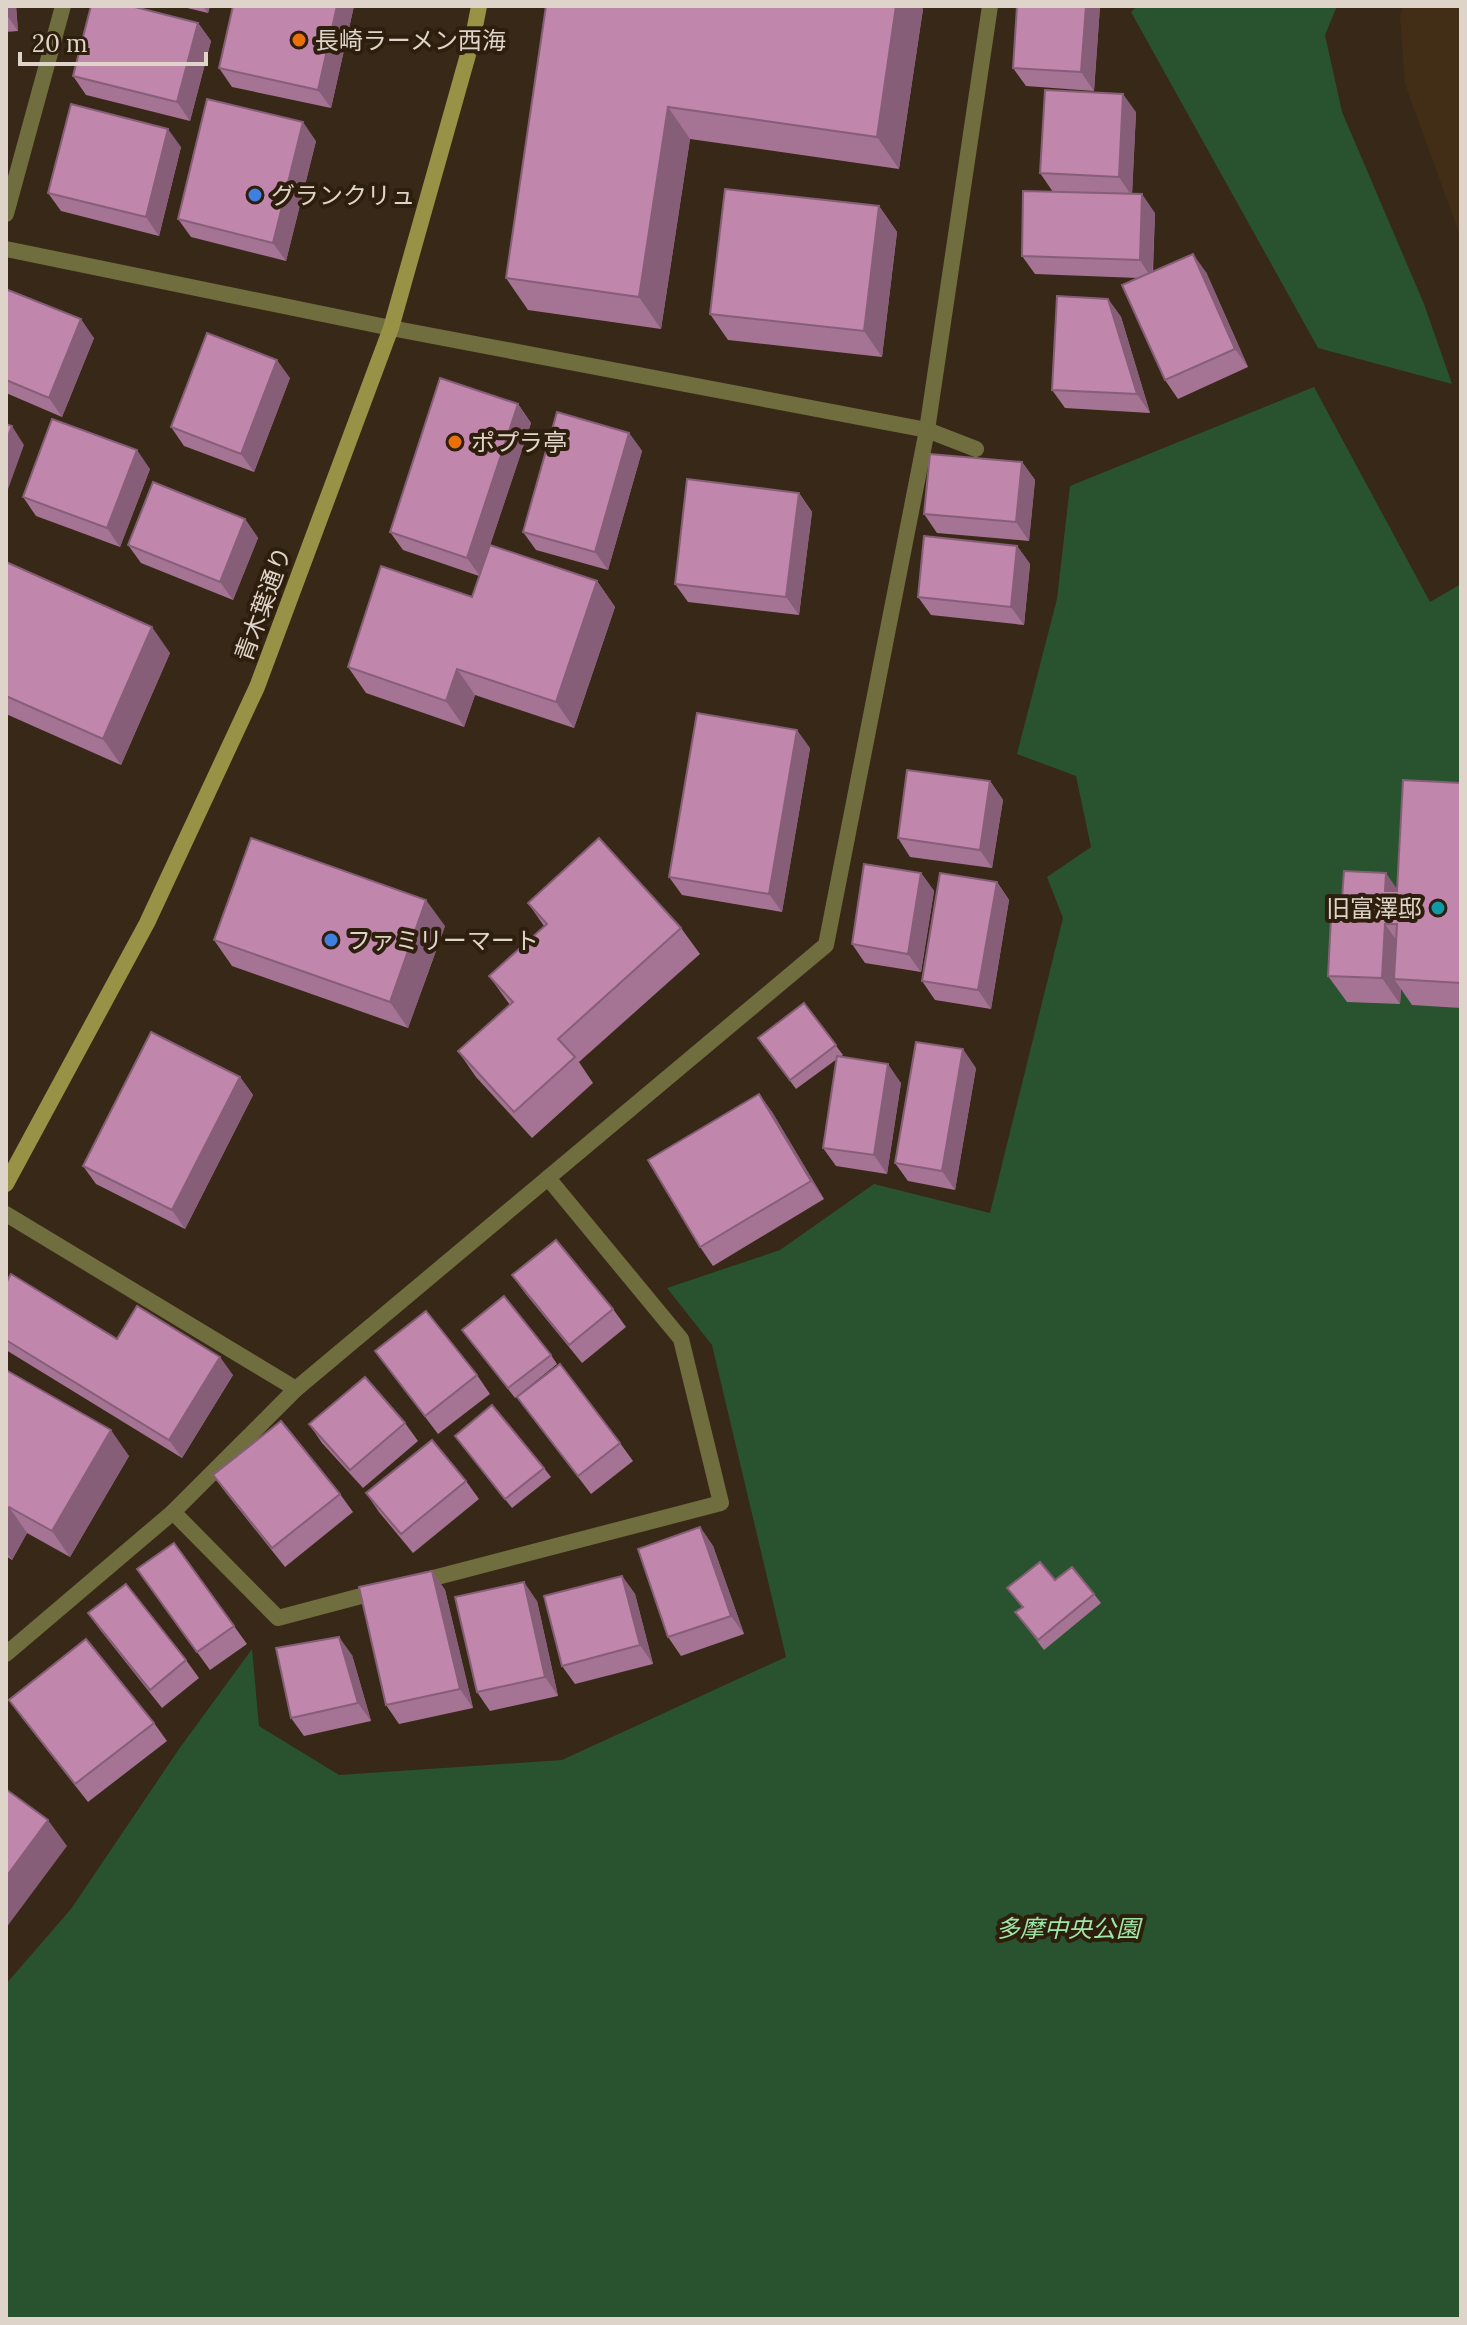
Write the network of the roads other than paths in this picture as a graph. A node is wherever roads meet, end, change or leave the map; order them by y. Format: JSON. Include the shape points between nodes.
{"nodes":[{"id":1,"x":63,"y":6,"type":"edge"},
{"id":2,"x":479,"y":6,"type":"edge"},
{"id":3,"x":990,"y":6,"type":"edge"},
{"id":4,"x":6,"y":214,"type":"edge"},
{"id":5,"x":6,"y":249,"type":"edge"},
{"id":6,"x":391,"y":328,"type":"junction"},
{"id":7,"x":927,"y":430,"type":"junction"},
{"id":8,"x":976,"y":449,"type":"dead end"},
{"id":9,"x":548,"y":1178,"type":"junction"},
{"id":10,"x":6,"y":1184,"type":"edge"},
{"id":11,"x":6,"y":1214,"type":"edge"},
{"id":12,"x":296,"y":1389,"type":"junction"},
{"id":13,"x":173,"y":1512,"type":"junction"},
{"id":14,"x":6,"y":1654,"type":"edge"}],
"edges":[{"from":1,"to":4,"type":"street"},
{"from":2,"to":6,"type":"street","name":"青木葉通り"},
{"from":3,"to":7,"type":"street"},
{"from":5,"to":6,"type":"street"},
{"from":6,"to":7,"type":"street"},
{"from":6,"to":10,"type":"street","name":"青木葉通り","via":[[257,687],[147,923]]},
{"from":7,"to":8,"type":"street"},
{"from":7,"to":9,"type":"street","via":[[826,945]]},
{"from":9,"to":12,"type":"street"},
{"from":9,"to":13,"type":"street","via":[[681,1339],[721,1503],[278,1618]]},
{"from":11,"to":12,"type":"street"},
{"from":12,"to":13,"type":"street"},
{"from":13,"to":14,"type":"street"}]}
